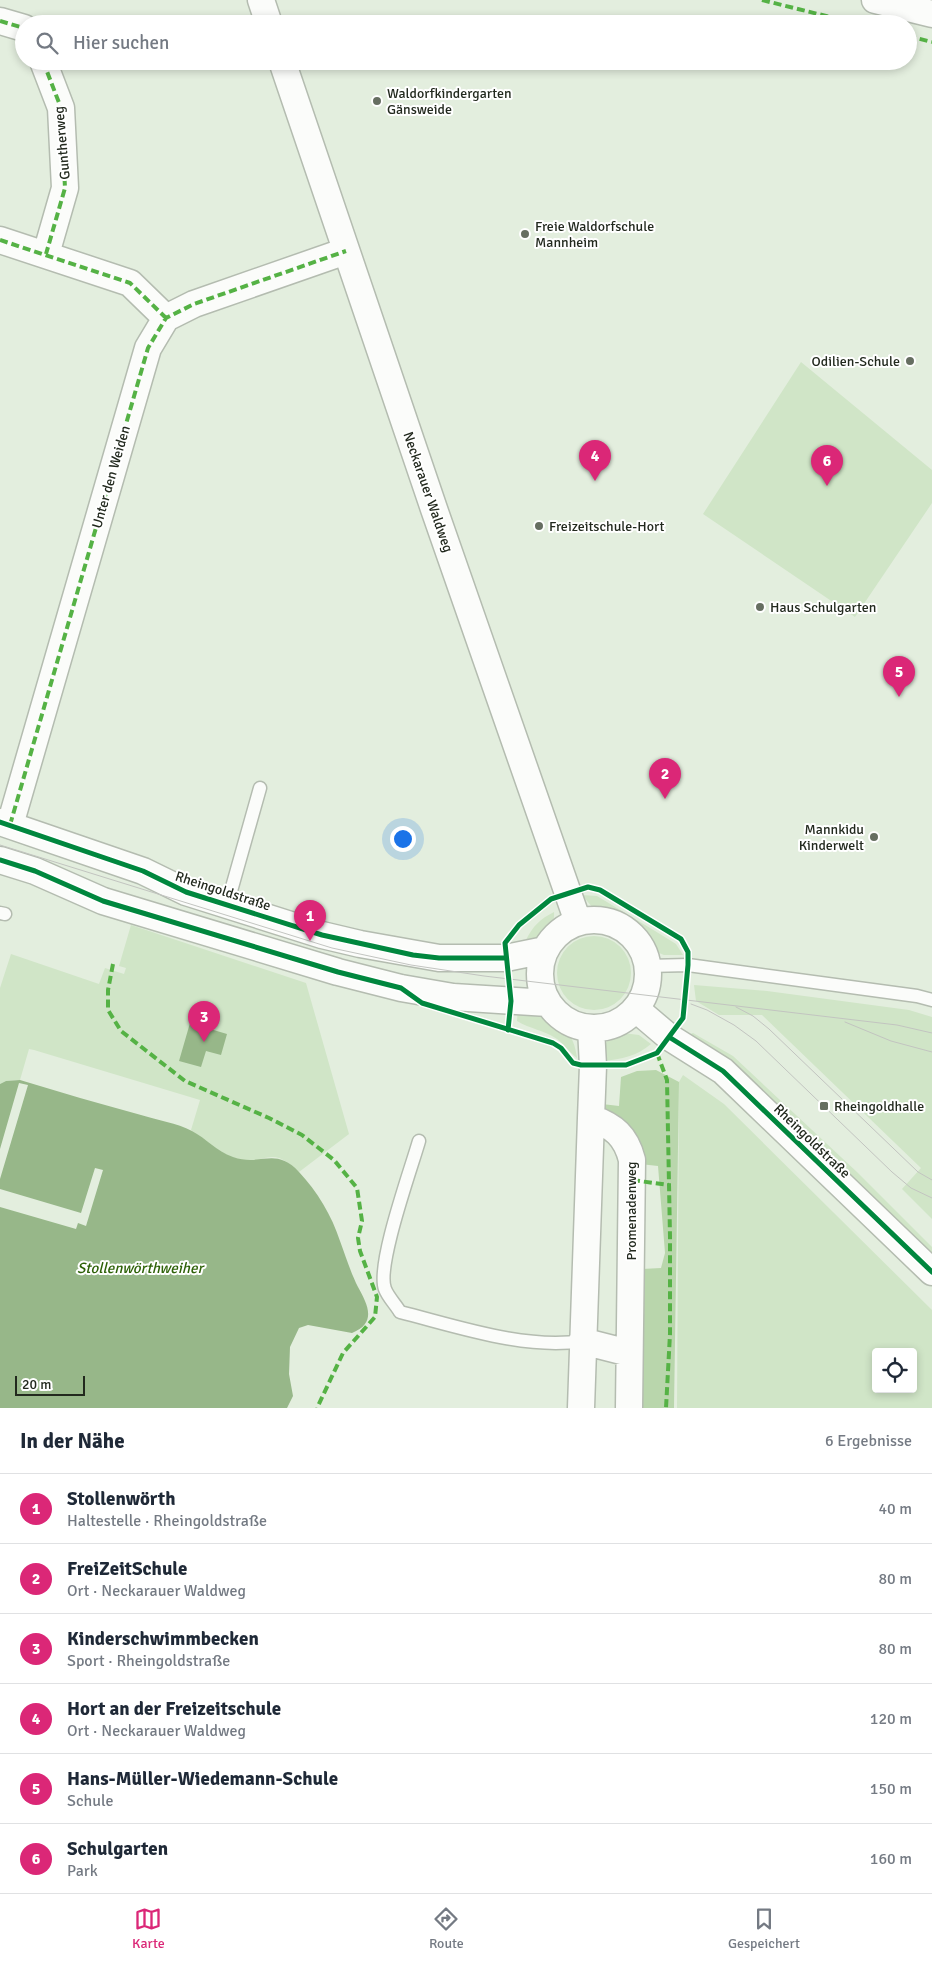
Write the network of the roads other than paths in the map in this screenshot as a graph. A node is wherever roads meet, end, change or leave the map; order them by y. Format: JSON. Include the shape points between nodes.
{"nodes":[{"id":1,"x":261,"y":0,"type":"edge"},
{"id":2,"x":884,"y":1,"type":"edge"},
{"id":3,"x":932,"y":14,"type":"edge"},
{"id":4,"x":266,"y":15,"type":"edge"},
{"id":5,"x":0,"y":21,"type":"edge"},
{"id":6,"x":15,"y":25,"type":"edge"},
{"id":7,"x":46,"y":70,"type":"edge"},
{"id":8,"x":285,"y":70,"type":"edge"},
{"id":9,"x":0,"y":240,"type":"edge"},
{"id":10,"x":346,"y":251,"type":"junction"},
{"id":11,"x":46,"y":254,"type":"junction"},
{"id":12,"x":166,"y":318,"type":"junction"},
{"id":13,"x":260,"y":788,"type":"dead end"},
{"id":14,"x":5,"y":823,"type":"edge"},
{"id":15,"x":0,"y":860,"type":"edge"},
{"id":16,"x":227,"y":905,"type":"junction"},
{"id":17,"x":578,"y":922,"type":"junction"},
{"id":18,"x":546,"y":950,"type":"junction"},
{"id":19,"x":648,"y":966,"type":"junction"},
{"id":20,"x":932,"y":1000,"type":"edge"},
{"id":21,"x":548,"y":1002,"type":"junction"},
{"id":22,"x":636,"y":1010,"type":"junction"},
{"id":23,"x":591,"y":1028,"type":"junction"},
{"id":24,"x":591,"y":1118,"type":"junction"},
{"id":25,"x":419,"y":1141,"type":"dead end"},
{"id":26,"x":932,"y":1272,"type":"edge"},
{"id":27,"x":582,"y":1341,"type":"junction"},
{"id":28,"x":630,"y":1353,"type":"junction"},
{"id":29,"x":581,"y":1408,"type":"edge"},
{"id":30,"x":629,"y":1408,"type":"edge"}],
"edges":[{"from":1,"to":4,"type":"street"},
{"from":2,"to":3,"type":"street"},
{"from":5,"to":6,"type":"street"},
{"from":7,"to":11,"type":"street","name":"Guntherweg","via":[[61,108],[66,188]]},
{"from":8,"to":10,"type":"street","name":"Neckarauer Waldweg"},
{"from":9,"to":11,"type":"street"},
{"from":10,"to":12,"type":"street","via":[[194,304]]},
{"from":10,"to":17,"type":"street","name":"Neckarauer Waldweg"},
{"from":11,"to":12,"type":"street","via":[[130,283]]},
{"from":12,"to":14,"type":"street","name":"Unter den Weiden","via":[[148,348]]},
{"from":13,"to":16,"type":"lane","name":"Rheingoldstraße"},
{"from":14,"to":16,"type":"street","name":"Rheingoldstraße","via":[[143,871],[186,892]]},
{"from":15,"to":21,"type":"street","via":[[35,871],[103,901],[338,972],[453,997]]},
{"from":16,"to":18,"type":"street","name":"Rheingoldstraße","via":[[322,935],[413,955],[506,958]]},
{"from":17,"to":18,"type":"street","via":[[559,932]]},
{"from":17,"to":19,"type":"street","via":[[605,920],[618,925],[638,942]]},
{"from":18,"to":21,"type":"street","via":[[540,982]]},
{"from":19,"to":20,"type":"lane","via":[[688,964]]},
{"from":19,"to":22,"type":"street","via":[[648,985]]},
{"from":21,"to":23,"type":"street","via":[[566,1021]]},
{"from":22,"to":23,"type":"street","via":[[616,1024]]},
{"from":22,"to":26,"type":"street","name":"Rheingoldstraße","via":[[669,1037],[722,1071]]},
{"from":23,"to":24,"type":"street"},
{"from":24,"to":27,"type":"street"},
{"from":24,"to":28,"type":"street","name":"Promenadenweg","via":[[618,1132],[629,1147],[632,1160]]},
{"from":25,"to":27,"type":"lane","via":[[384,1270],[385,1289],[400,1312],[496,1336],[562,1344]]},
{"from":27,"to":28,"type":"street"},
{"from":27,"to":29,"type":"street"},
{"from":28,"to":30,"type":"street","name":"Promenadenweg"}]}
